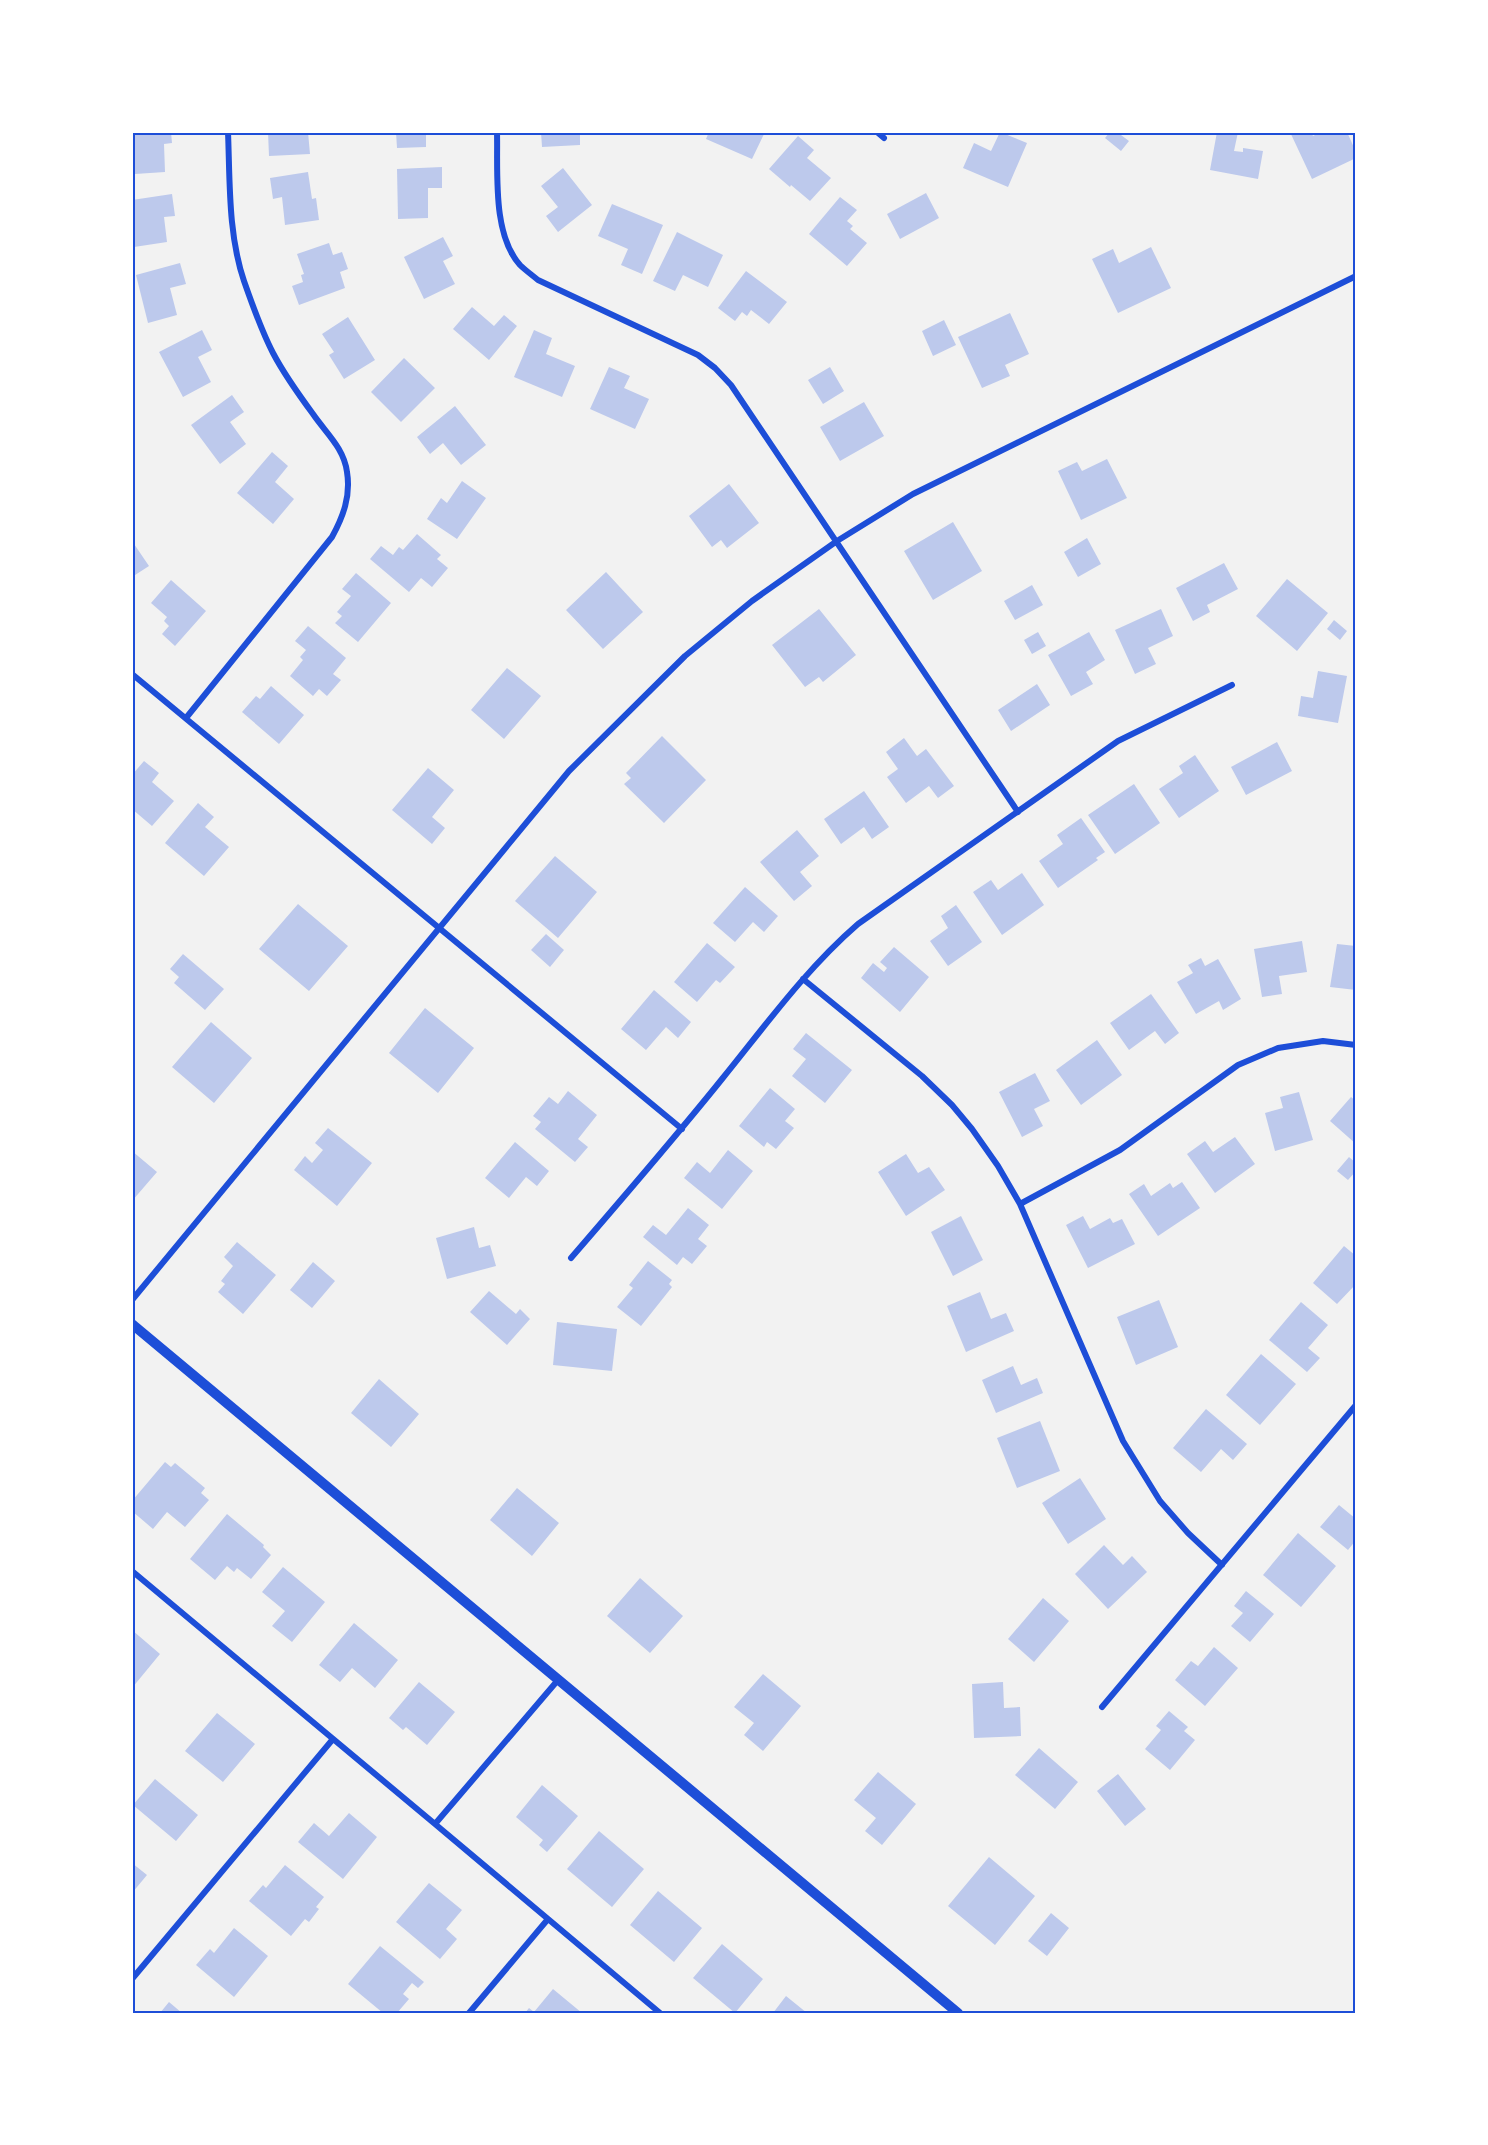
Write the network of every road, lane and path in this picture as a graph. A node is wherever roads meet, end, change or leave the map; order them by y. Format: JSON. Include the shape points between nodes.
{"nodes":[{"id":1,"x":228,"y":132,"type":"edge"},
{"id":2,"x":497,"y":132,"type":"edge"},
{"id":3,"x":877,"y":132,"type":"edge"},
{"id":4,"x":884,"y":138,"type":"dead end"},
{"id":5,"x":1356,"y":276,"type":"edge"},
{"id":6,"x":837,"y":541,"type":"junction"},
{"id":7,"x":132,"y":674,"type":"edge"},
{"id":8,"x":1232,"y":685,"type":"dead end"},
{"id":9,"x":186,"y":718,"type":"junction"},
{"id":10,"x":1018,"y":812,"type":"junction"},
{"id":11,"x":441,"y":929,"type":"junction"},
{"id":12,"x":803,"y":979,"type":"junction"},
{"id":13,"x":1356,"y":1044,"type":"edge"},
{"id":14,"x":682,"y":1129,"type":"junction"},
{"id":15,"x":1020,"y":1204,"type":"junction"},
{"id":16,"x":571,"y":1258,"type":"dead end"},
{"id":17,"x":132,"y":1300,"type":"edge"},
{"id":18,"x":132,"y":1324,"type":"edge"},
{"id":19,"x":1356,"y":1405,"type":"edge"},
{"id":20,"x":1222,"y":1565,"type":"junction"},
{"id":21,"x":132,"y":1571,"type":"edge"},
{"id":22,"x":558,"y":1680,"type":"junction"},
{"id":23,"x":1102,"y":1707,"type":"dead end"},
{"id":24,"x":333,"y":1739,"type":"junction"},
{"id":25,"x":435,"y":1824,"type":"junction"},
{"id":26,"x":548,"y":1919,"type":"junction"},
{"id":27,"x":132,"y":1979,"type":"edge"},
{"id":28,"x":469,"y":2013,"type":"edge"},
{"id":29,"x":660,"y":2013,"type":"edge"},
{"id":30,"x":958,"y":2013,"type":"edge"}],
"edges":[{"from":1,"to":9,"type":"street","via":[[230,206],[244,281],[272,352],[340,451],[348,489],[344,515],[332,537]]},
{"from":2,"to":6,"type":"street","via":[[500,222],[507,245],[519,264],[537,280],[698,355],[715,368],[731,385]]},
{"from":3,"to":4,"type":"street"},
{"from":5,"to":6,"type":"street","via":[[913,494]]},
{"from":6,"to":10,"type":"street"},
{"from":6,"to":11,"type":"street","via":[[752,601],[684,656],[569,771]]},
{"from":7,"to":9,"type":"street"},
{"from":8,"to":10,"type":"street","via":[[1118,741]]},
{"from":9,"to":11,"type":"street"},
{"from":10,"to":12,"type":"street","via":[[858,924]]},
{"from":11,"to":14,"type":"street"},
{"from":11,"to":17,"type":"street"},
{"from":12,"to":14,"type":"street"},
{"from":12,"to":15,"type":"street","via":[[952,1105],[998,1166]]},
{"from":13,"to":15,"type":"street","via":[[1323,1041],[1278,1048],[1238,1065],[1120,1150]]},
{"from":14,"to":16,"type":"street"},
{"from":15,"to":20,"type":"street","via":[[1123,1442],[1160,1501]]},
{"from":18,"to":22,"type":"street"},
{"from":19,"to":20,"type":"street"},
{"from":20,"to":23,"type":"street"},
{"from":21,"to":24,"type":"street"},
{"from":22,"to":25,"type":"street"},
{"from":22,"to":30,"type":"street"},
{"from":24,"to":25,"type":"street"},
{"from":24,"to":27,"type":"street"},
{"from":25,"to":26,"type":"street"},
{"from":26,"to":28,"type":"street"},
{"from":26,"to":29,"type":"street"}]}
